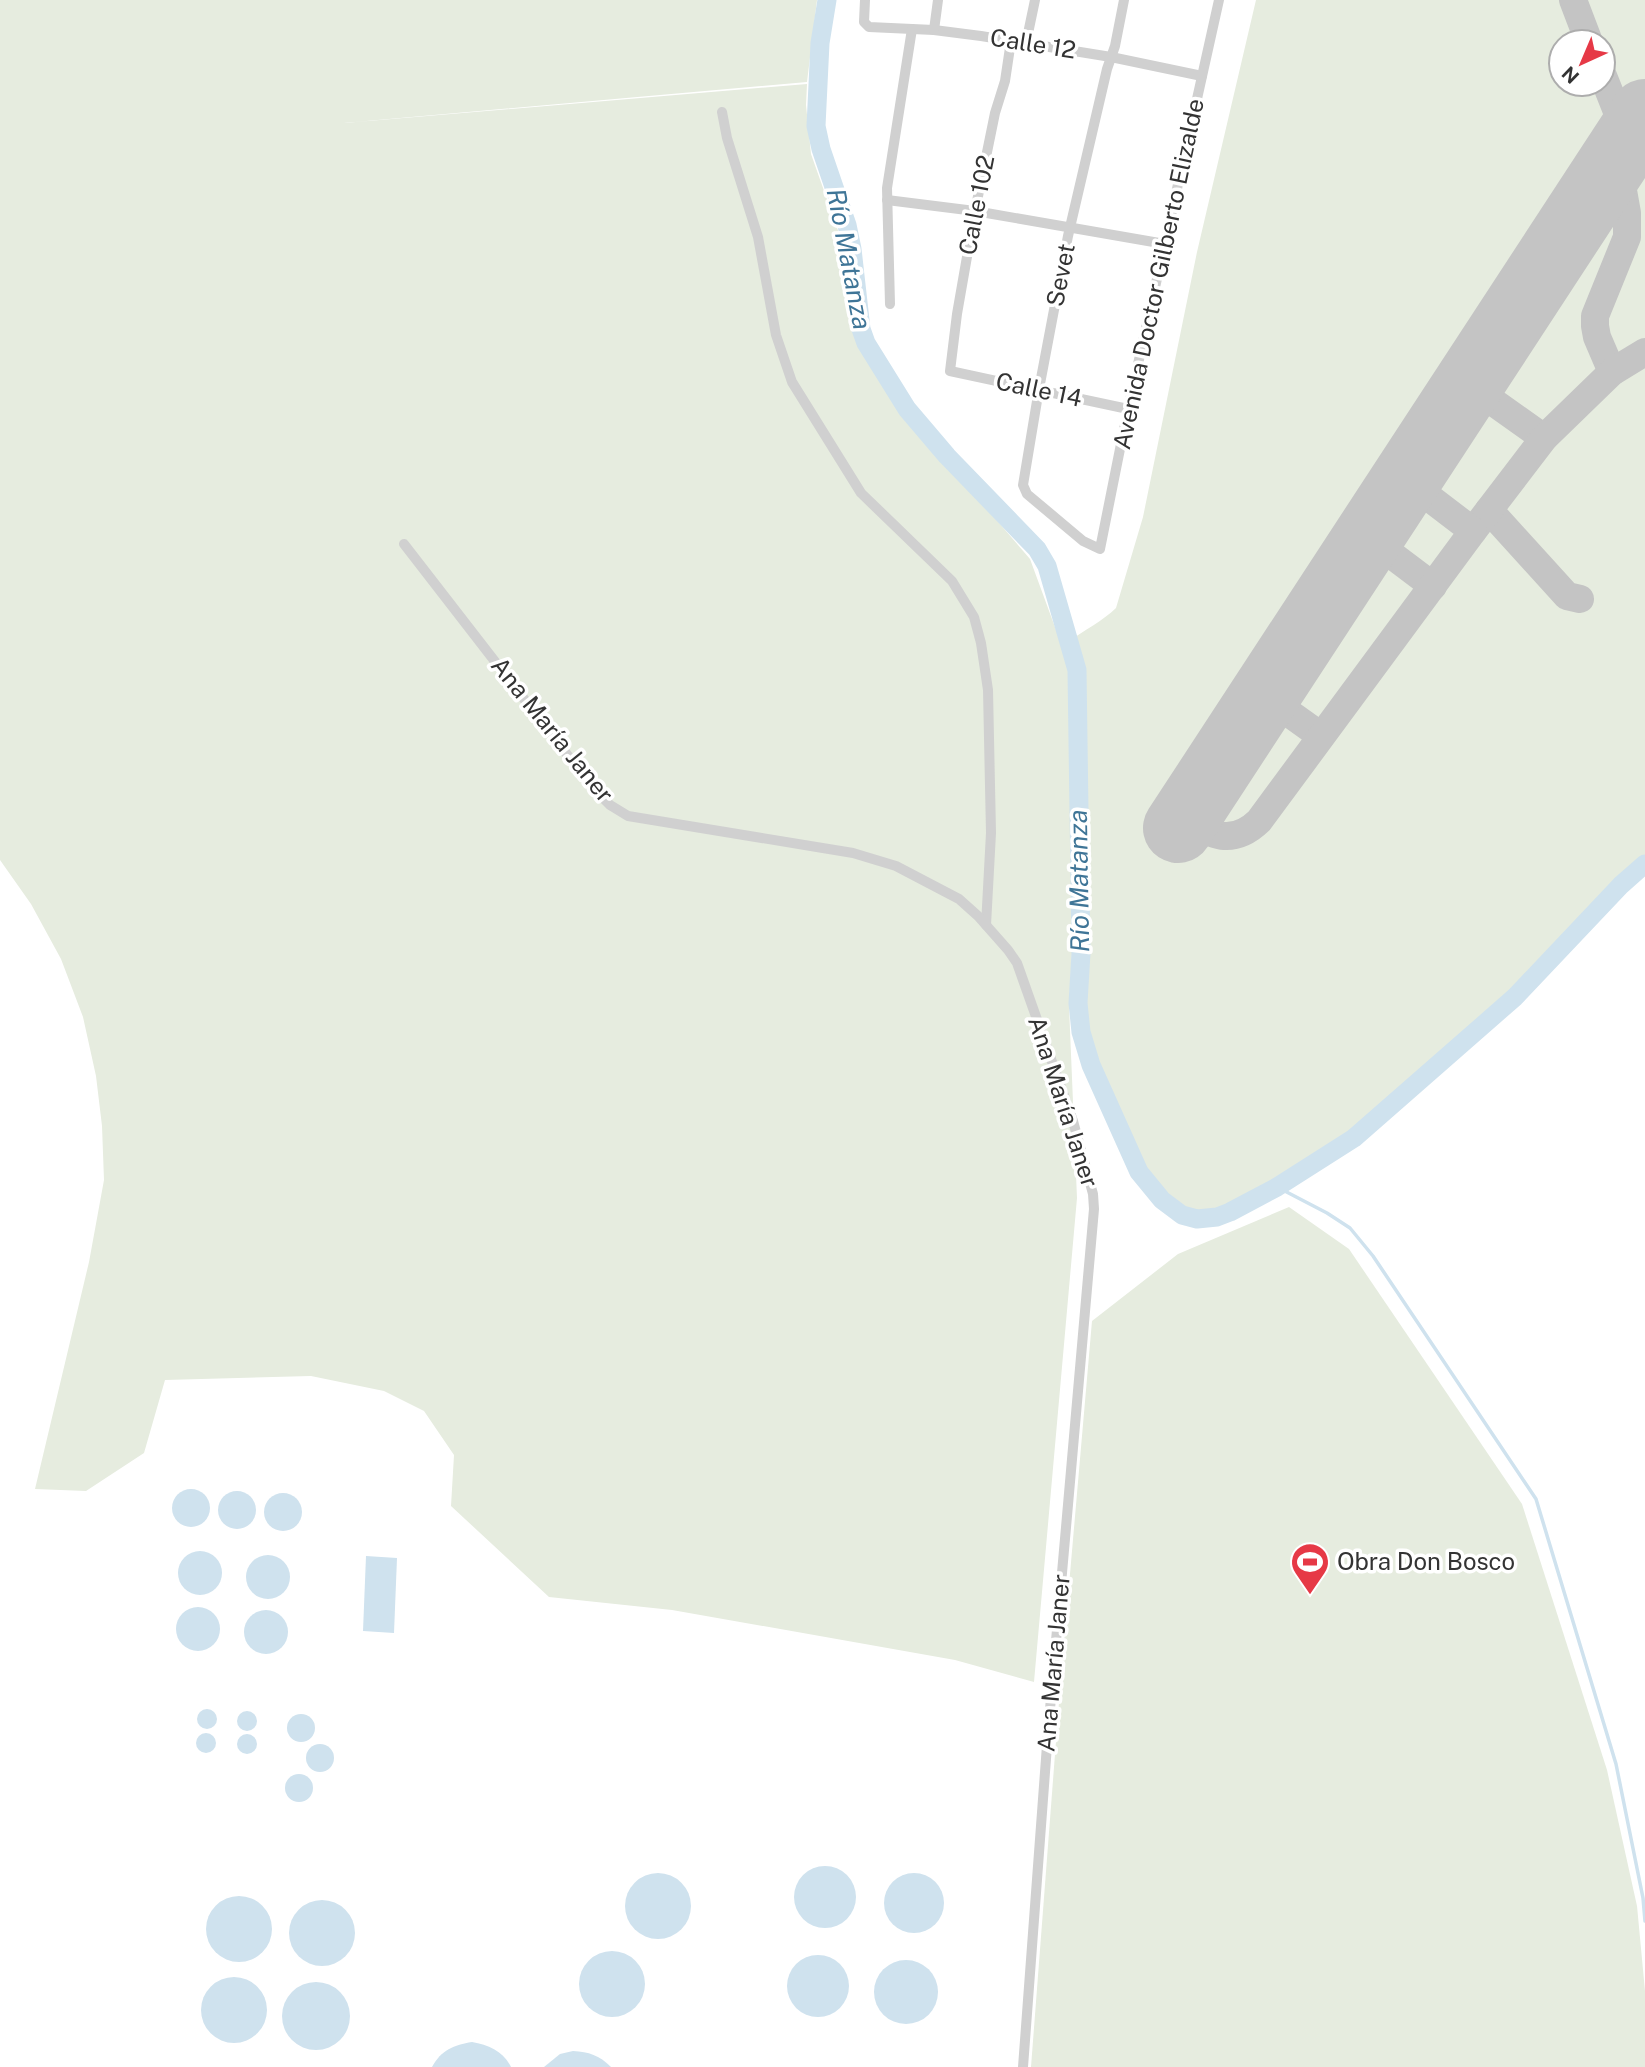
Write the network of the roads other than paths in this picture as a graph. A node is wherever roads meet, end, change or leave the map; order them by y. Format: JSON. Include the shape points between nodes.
{"nodes":[{"id":1,"x":865,"y":0,"type":"edge"},
{"id":2,"x":938,"y":0,"type":"edge"},
{"id":3,"x":1035,"y":0,"type":"edge"},
{"id":4,"x":1124,"y":0,"type":"edge"},
{"id":5,"x":1219,"y":0,"type":"edge"},
{"id":6,"x":912,"y":29,"type":"junction"},
{"id":7,"x":934,"y":30,"type":"junction"},
{"id":8,"x":1011,"y":41,"type":"junction"},
{"id":9,"x":1026,"y":43,"type":"junction"},
{"id":10,"x":1111,"y":57,"type":"junction"},
{"id":11,"x":1202,"y":76,"type":"junction"},
{"id":12,"x":722,"y":112,"type":"dead end"},
{"id":13,"x":887,"y":200,"type":"junction"},
{"id":14,"x":975,"y":211,"type":"junction"},
{"id":15,"x":1071,"y":227,"type":"junction"},
{"id":16,"x":1165,"y":244,"type":"junction"},
{"id":17,"x":890,"y":304,"type":"dead end"},
{"id":18,"x":950,"y":371,"type":"joint"},
{"id":19,"x":1039,"y":389,"type":"junction"},
{"id":20,"x":1128,"y":408,"type":"junction"},
{"id":21,"x":404,"y":544,"type":"dead end"},
{"id":22,"x":1100,"y":549,"type":"joint"},
{"id":23,"x":986,"y":925,"type":"junction"},
{"id":24,"x":1023,"y":2067,"type":"edge"}],
"edges":[{"from":1,"to":6,"type":"street","name":"Calle 12","via":[[864,22],[869,27]]},
{"from":2,"to":7,"type":"street"},
{"from":3,"to":9,"type":"street"},
{"from":4,"to":10,"type":"street","name":"Sevet"},
{"from":5,"to":11,"type":"street","name":"Avenida Doctor Gilberto Elizalde"},
{"from":6,"to":7,"type":"street","name":"Calle 12"},
{"from":6,"to":13,"type":"street"},
{"from":7,"to":8,"type":"street","name":"Calle 12"},
{"from":8,"to":9,"type":"street","name":"Calle 12"},
{"from":8,"to":14,"type":"street","name":"Calle 102"},
{"from":9,"to":10,"type":"street","name":"Calle 12"},
{"from":10,"to":11,"type":"street","name":"Calle 12"},
{"from":10,"to":15,"type":"street","name":"Sevet"},
{"from":11,"to":16,"type":"street","name":"Avenida Doctor Gilberto Elizalde"},
{"from":12,"to":23,"type":"street","via":[[758,237],[776,335],[792,382],[861,494],[953,581],[974,617],[988,690],[991,833]]},
{"from":13,"to":14,"type":"street"},
{"from":13,"to":17,"type":"street"},
{"from":14,"to":15,"type":"street"},
{"from":14,"to":18,"type":"street","name":"Calle 102"},
{"from":15,"to":16,"type":"street"},
{"from":15,"to":19,"type":"street","name":"Sevet"},
{"from":16,"to":20,"type":"street","name":"Avenida Doctor Gilberto Elizalde"},
{"from":18,"to":19,"type":"street","name":"Calle 14"},
{"from":19,"to":20,"type":"street","name":"Calle 14"},
{"from":19,"to":22,"type":"street","name":"Sevet","via":[[1023,489],[1083,541]]},
{"from":20,"to":22,"type":"street","name":"Avenida Doctor Gilberto Elizalde"},
{"from":21,"to":23,"type":"street","name":"Ana María Janer","via":[[610,805],[628,816],[852,853],[896,866],[959,899]]},
{"from":23,"to":24,"type":"street","name":"Ana María Janer","via":[[1017,964],[1073,1121],[1093,1194]]}]}
